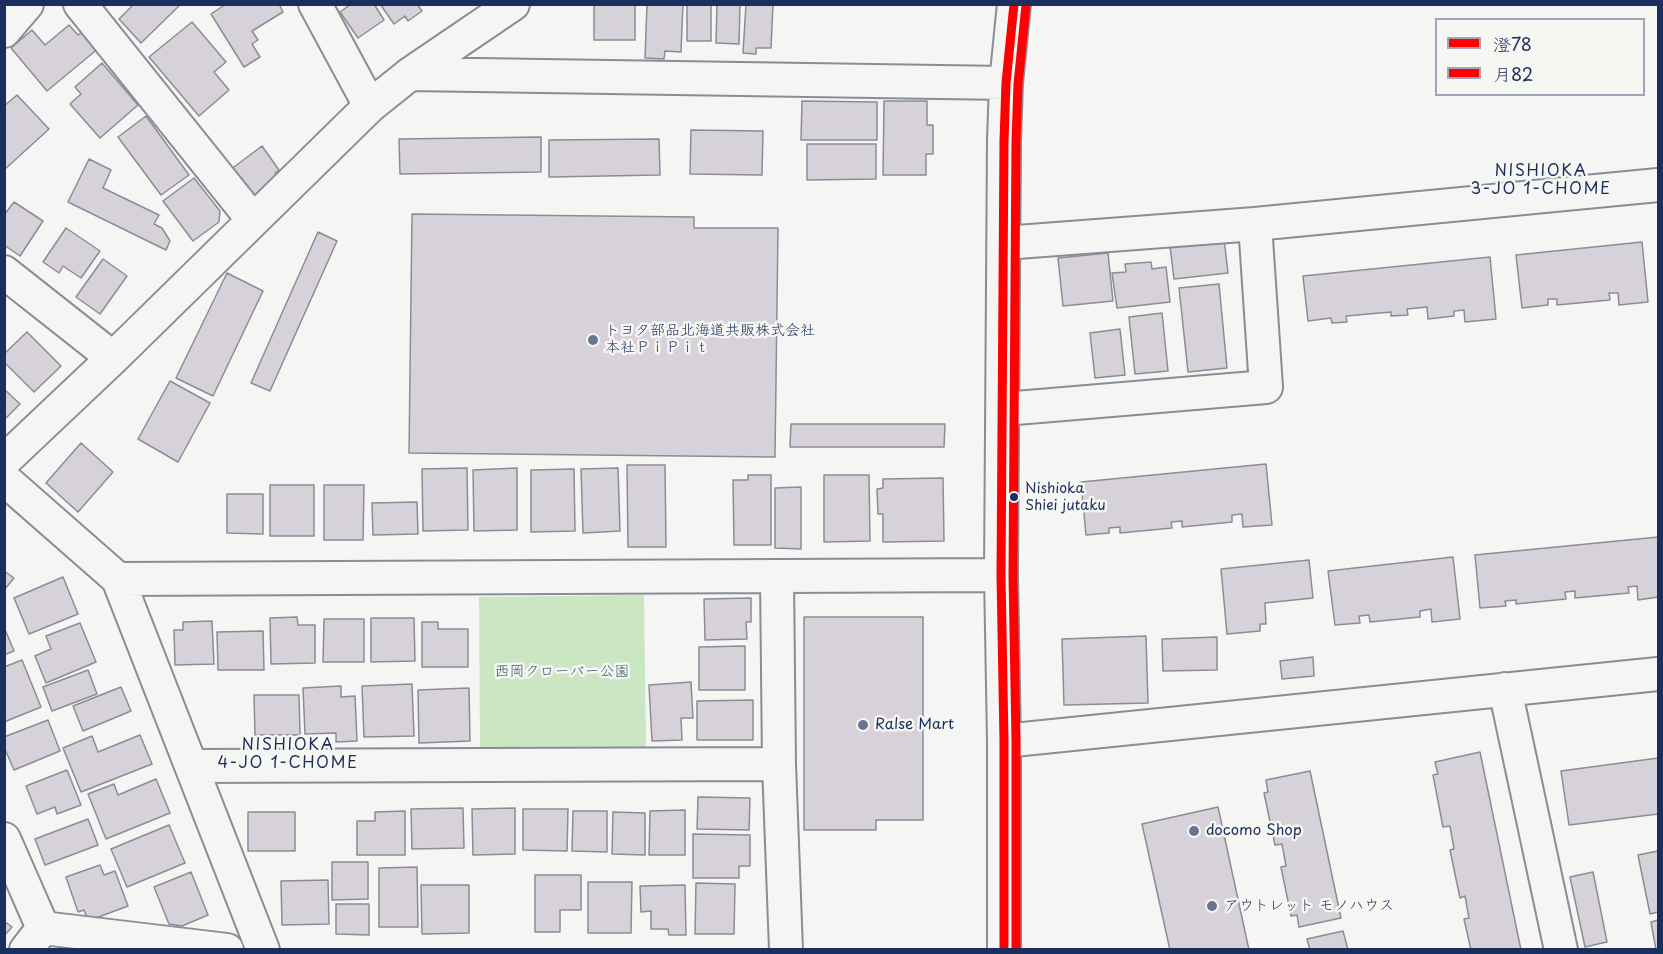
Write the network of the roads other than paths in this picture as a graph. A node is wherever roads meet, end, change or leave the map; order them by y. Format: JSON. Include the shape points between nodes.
{"nodes":[{"id":1,"x":27,"y":4,"type":"edge"},
{"id":2,"x":80,"y":4,"type":"edge"},
{"id":3,"x":315,"y":4,"type":"edge"},
{"id":4,"x":513,"y":4,"type":"edge"},
{"id":5,"x":1014,"y":4,"type":"edge"},
{"id":6,"x":4,"y":31,"type":"edge"},
{"id":7,"x":410,"y":74,"type":"junction"},
{"id":8,"x":1006,"y":83,"type":"junction"},
{"id":9,"x":369,"y":106,"type":"junction"},
{"id":10,"x":1659,"y":185,"type":"edge"},
{"id":11,"x":253,"y":220,"type":"junction"},
{"id":12,"x":1255,"y":224,"type":"junction"},
{"id":13,"x":1004,"y":243,"type":"junction"},
{"id":14,"x":4,"y":272,"type":"edge"},
{"id":15,"x":113,"y":358,"type":"junction"},
{"id":16,"x":1004,"y":409,"type":"junction"},
{"id":17,"x":4,"y":461,"type":"edge"},
{"id":18,"x":4,"y":479,"type":"edge"},
{"id":19,"x":1002,"y":575,"type":"junction"},
{"id":20,"x":777,"y":577,"type":"junction"},
{"id":21,"x":118,"y":579,"type":"junction"},
{"id":22,"x":1659,"y":675,"type":"edge"},
{"id":23,"x":1505,"y":689,"type":"junction"},
{"id":24,"x":1004,"y":741,"type":"junction"},
{"id":25,"x":778,"y":764,"type":"junction"},
{"id":26,"x":193,"y":766,"type":"junction"},
{"id":27,"x":4,"y":838,"type":"edge"},
{"id":28,"x":34,"y":939,"type":"edge"},
{"id":29,"x":227,"y":950,"type":"edge"},
{"id":30,"x":263,"y":950,"type":"edge"},
{"id":31,"x":786,"y":950,"type":"edge"},
{"id":32,"x":1004,"y":950,"type":"edge"},
{"id":33,"x":1561,"y":950,"type":"edge"}],
"edges":[{"from":1,"to":6,"type":"street"},
{"from":2,"to":11,"type":"street"},
{"from":3,"to":9,"type":"street"},
{"from":4,"to":7,"type":"street"},
{"from":5,"to":8,"type":"street"},
{"from":7,"to":8,"type":"street"},
{"from":7,"to":9,"type":"street"},
{"from":8,"to":13,"type":"street"},
{"from":9,"to":11,"type":"street"},
{"from":10,"to":12,"type":"street"},
{"from":11,"to":15,"type":"street"},
{"from":12,"to":13,"type":"street"},
{"from":12,"to":16,"type":"street","via":[[1266,387]]},
{"from":13,"to":16,"type":"street"},
{"from":14,"to":15,"type":"street"},
{"from":15,"to":17,"type":"street"},
{"from":16,"to":19,"type":"street"},
{"from":18,"to":21,"type":"street"},
{"from":19,"to":20,"type":"street"},
{"from":19,"to":24,"type":"street"},
{"from":20,"to":21,"type":"street"},
{"from":20,"to":25,"type":"street"},
{"from":21,"to":26,"type":"street"},
{"from":22,"to":23,"type":"street"},
{"from":23,"to":24,"type":"street"},
{"from":23,"to":33,"type":"street"},
{"from":24,"to":32,"type":"street"},
{"from":25,"to":26,"type":"street"},
{"from":25,"to":31,"type":"street"},
{"from":26,"to":30,"type":"street"},
{"from":27,"to":28,"type":"street"},
{"from":28,"to":29,"type":"street"}]}
